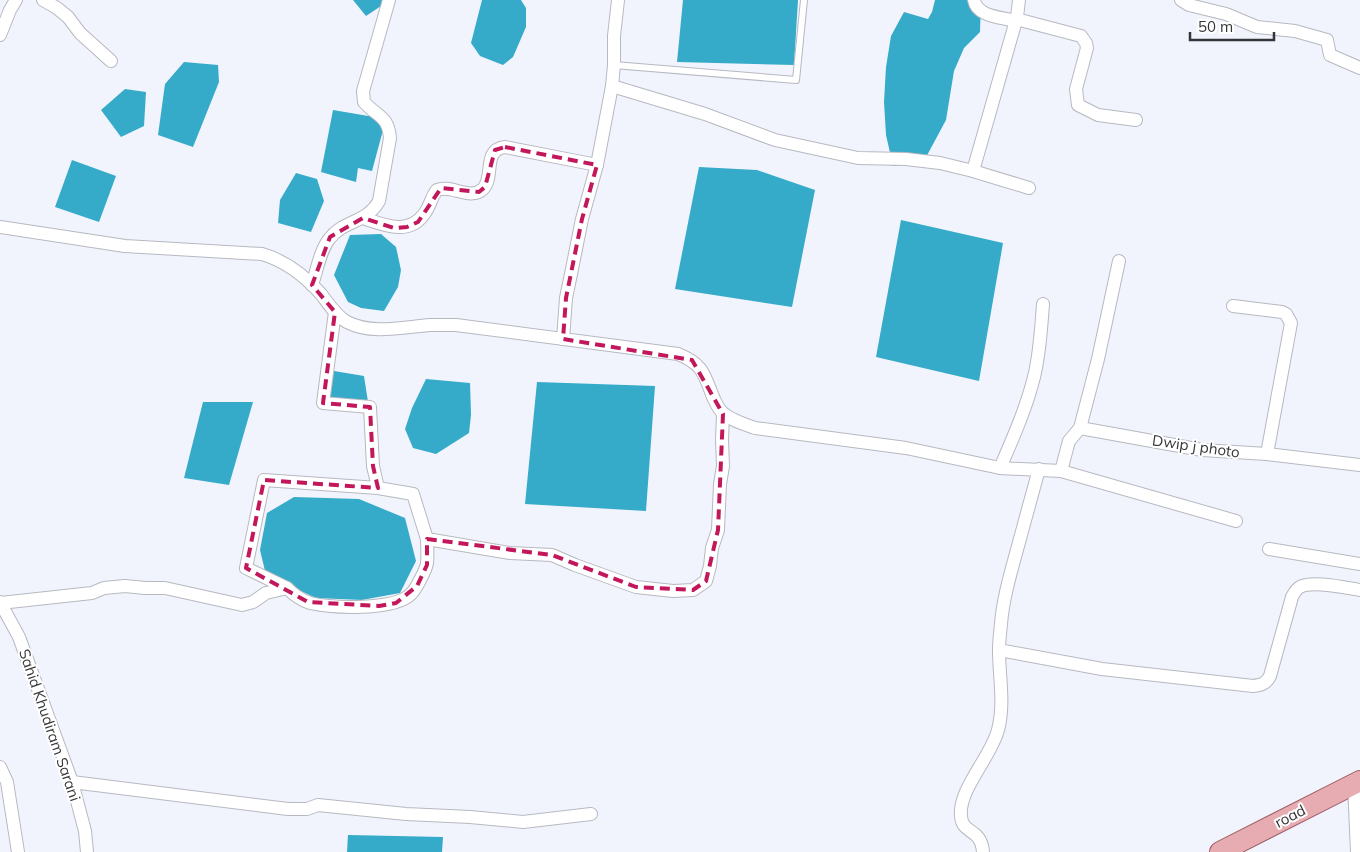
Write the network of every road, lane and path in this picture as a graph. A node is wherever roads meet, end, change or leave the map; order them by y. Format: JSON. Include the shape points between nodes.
{"nodes":[{"id":1,"x":44,"y":0,"type":"edge"},
{"id":2,"x":390,"y":0,"type":"edge"},
{"id":3,"x":618,"y":0,"type":"edge"},
{"id":4,"x":804,"y":0,"type":"edge"},
{"id":5,"x":974,"y":0,"type":"edge"},
{"id":6,"x":1019,"y":0,"type":"edge"},
{"id":7,"x":1181,"y":0,"type":"edge"},
{"id":8,"x":12,"y":1,"type":"edge"},
{"id":9,"x":1016,"y":19,"type":"junction"},
{"id":10,"x":0,"y":35,"type":"edge"},
{"id":11,"x":111,"y":61,"type":"dead end"},
{"id":12,"x":614,"y":65,"type":"junction"},
{"id":13,"x":1360,"y":68,"type":"edge"},
{"id":14,"x":612,"y":86,"type":"junction"},
{"id":15,"x":1136,"y":120,"type":"dead end"},
{"id":16,"x":597,"y":165,"type":"junction"},
{"id":17,"x":973,"y":171,"type":"junction"},
{"id":18,"x":1029,"y":188,"type":"dead end"},
{"id":19,"x":363,"y":218,"type":"junction"},
{"id":20,"x":0,"y":226,"type":"edge"},
{"id":21,"x":1119,"y":261,"type":"dead end"},
{"id":22,"x":312,"y":285,"type":"junction"},
{"id":23,"x":1043,"y":304,"type":"dead end"},
{"id":24,"x":1233,"y":306,"type":"dead end"},
{"id":25,"x":335,"y":312,"type":"junction"},
{"id":26,"x":563,"y":339,"type":"junction"},
{"id":27,"x":723,"y":414,"type":"junction"},
{"id":28,"x":1080,"y":428,"type":"junction"},
{"id":29,"x":1267,"y":454,"type":"junction"},
{"id":30,"x":1360,"y":465,"type":"edge"},
{"id":31,"x":1000,"y":468,"type":"junction"},
{"id":32,"x":1039,"y":469,"type":"junction"},
{"id":33,"x":1061,"y":471,"type":"junction"},
{"id":34,"x":378,"y":488,"type":"junction"},
{"id":35,"x":1236,"y":521,"type":"dead end"},
{"id":36,"x":427,"y":540,"type":"junction"},
{"id":37,"x":1269,"y":549,"type":"dead end"},
{"id":38,"x":1360,"y":564,"type":"edge"},
{"id":39,"x":287,"y":588,"type":"junction"},
{"id":40,"x":1360,"y":590,"type":"edge"},
{"id":41,"x":0,"y":603,"type":"edge"},
{"id":42,"x":999,"y":650,"type":"junction"},
{"id":43,"x":0,"y":767,"type":"edge"},
{"id":44,"x":72,"y":782,"type":"junction"},
{"id":45,"x":1357,"y":782,"type":"edge"},
{"id":46,"x":592,"y":814,"type":"dead end"},
{"id":47,"x":18,"y":852,"type":"edge"},
{"id":48,"x":87,"y":852,"type":"edge"},
{"id":49,"x":983,"y":852,"type":"edge"},
{"id":50,"x":1220,"y":852,"type":"edge"},
{"id":51,"x":1357,"y":852,"type":"edge"}],
"edges":[{"from":1,"to":11,"type":"street","via":[[68,17],[80,33]]},
{"from":2,"to":19,"type":"street","via":[[363,98],[368,107],[387,122],[390,138],[379,201]]},
{"from":3,"to":12,"type":"street"},
{"from":4,"to":12,"type":"lane","via":[[796,80]]},
{"from":5,"to":9,"type":"street","via":[[982,12]]},
{"from":6,"to":9,"type":"street"},
{"from":7,"to":13,"type":"street","via":[[1257,27],[1294,31],[1326,40],[1330,55]]},
{"from":8,"to":10,"type":"street"},
{"from":9,"to":15,"type":"street","via":[[1080,36],[1087,48],[1076,89],[1078,105],[1098,115]]},
{"from":9,"to":17,"type":"street"},
{"from":12,"to":14,"type":"street"},
{"from":14,"to":16,"type":"street"},
{"from":14,"to":17,"type":"street","via":[[775,140],[858,158],[906,159]]},
{"from":16,"to":19,"type":"street","via":[[499,148],[492,155],[485,187],[479,192],[437,190],[426,213],[407,227],[394,228]]},
{"from":16,"to":26,"type":"street","via":[[566,298]]},
{"from":17,"to":18,"type":"street"},
{"from":19,"to":22,"type":"street","via":[[330,237]]},
{"from":20,"to":22,"type":"street","via":[[125,246],[262,254],[288,264]]},
{"from":21,"to":28,"type":"street"},
{"from":22,"to":25,"type":"street"},
{"from":23,"to":31,"type":"street","via":[[1034,376],[1024,412]]},
{"from":24,"to":29,"type":"street","via":[[1282,312],[1291,323]]},
{"from":25,"to":26,"type":"street","via":[[360,326],[391,330],[456,325]]},
{"from":25,"to":34,"type":"street","via":[[324,403],[370,407],[373,466]]},
{"from":26,"to":27,"type":"street","via":[[678,354],[692,360],[702,370]]},
{"from":27,"to":31,"type":"street","via":[[755,428],[906,448]]},
{"from":27,"to":36,"type":"street","via":[[718,530],[706,580],[693,590],[636,586],[552,555],[510,553]]},
{"from":28,"to":29,"type":"street","name":"Dwip j photo","via":[[1202,450]]},
{"from":28,"to":33,"type":"street","via":[[1069,441]]},
{"from":29,"to":30,"type":"street","name":"Dwip j photo"},
{"from":31,"to":32,"type":"street"},
{"from":32,"to":33,"type":"street"},
{"from":32,"to":42,"type":"street","via":[[1008,582]]},
{"from":33,"to":35,"type":"street"},
{"from":34,"to":36,"type":"street","via":[[413,494]]},
{"from":34,"to":39,"type":"street","via":[[264,480],[246,568]]},
{"from":36,"to":39,"type":"street","via":[[427,565],[417,586],[396,603],[346,607],[308,602]]},
{"from":37,"to":38,"type":"street"},
{"from":39,"to":41,"type":"street","via":[[266,593],[242,605],[165,588],[126,586]]},
{"from":40,"to":42,"type":"street","via":[[1314,584],[1298,588],[1292,597],[1270,676],[1261,685],[1102,668]]},
{"from":41,"to":44,"type":"street","name":"Sahid Khudiram Sarani","via":[[19,637]]},
{"from":42,"to":49,"type":"street","via":[[1002,710],[998,731],[983,764],[965,791],[960,815],[967,829],[979,836]]},
{"from":43,"to":47,"type":"street","via":[[7,782]]},
{"from":44,"to":46,"type":"street","via":[[288,809],[307,809],[318,805],[523,822]]},
{"from":44,"to":48,"type":"street","name":"Sahid Khudiram Sarani","via":[[85,830]]},
{"from":45,"to":50,"type":"main road","name":"road"},
{"from":45,"to":51,"type":"street"}]}
